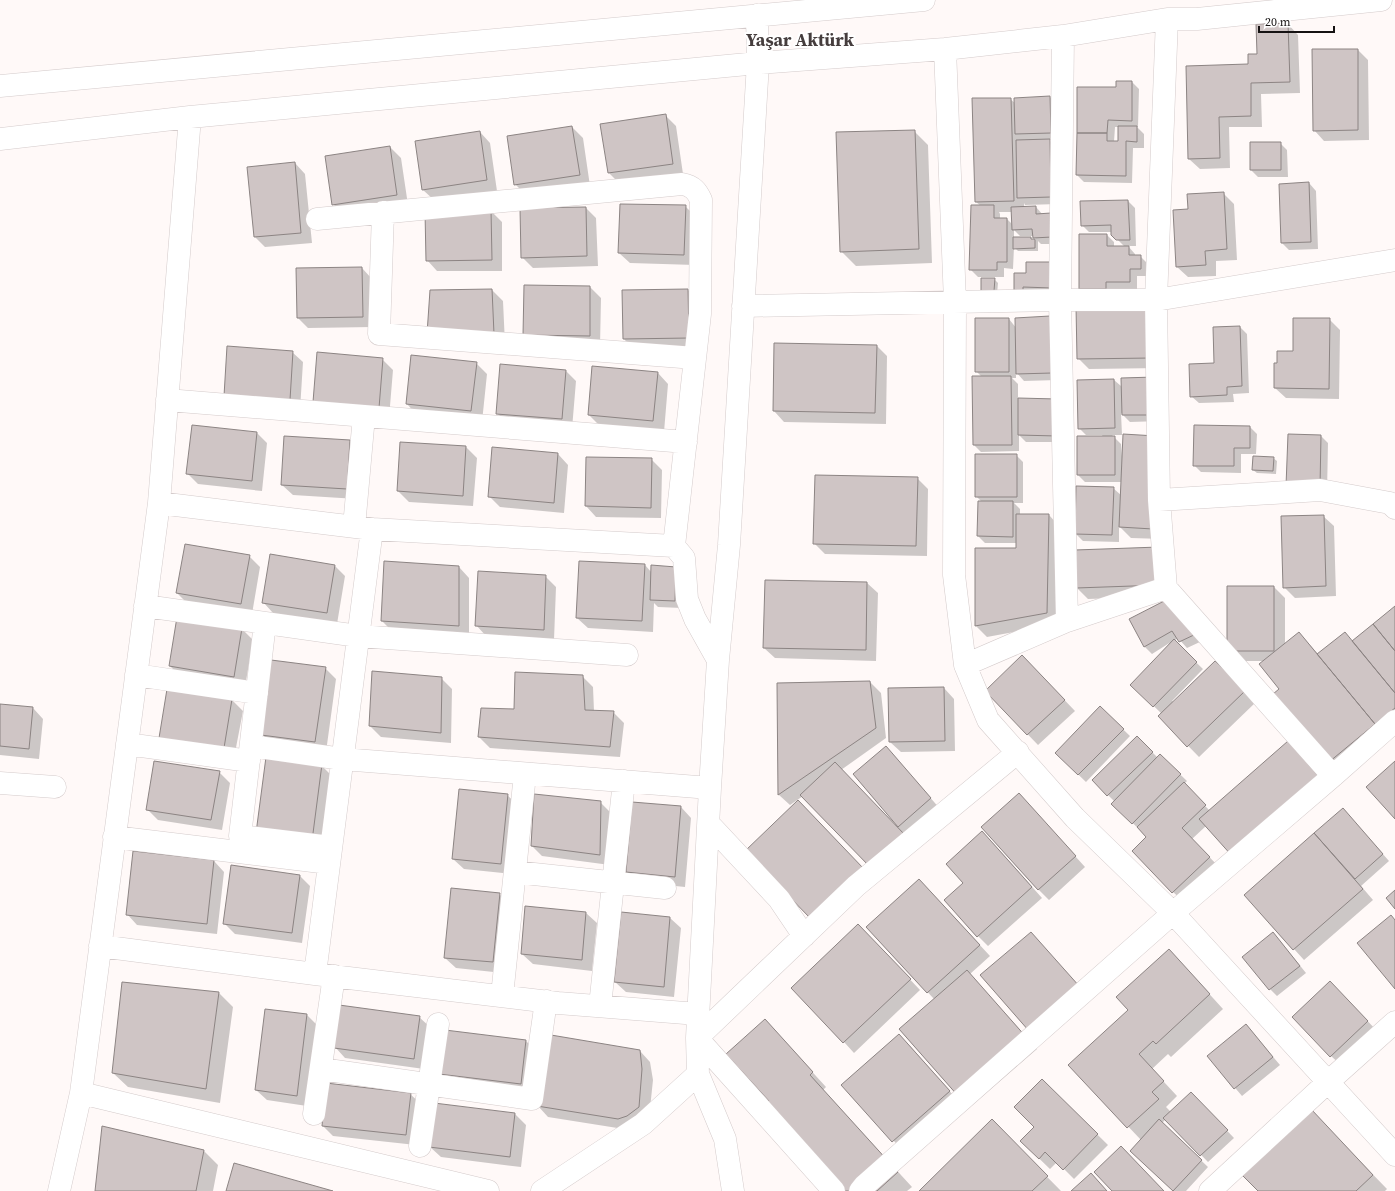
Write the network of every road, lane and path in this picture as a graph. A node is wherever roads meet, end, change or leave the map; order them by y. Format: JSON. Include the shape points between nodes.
{"nodes":[{"id":1,"x":924,"y":0,"type":"edge"},
{"id":2,"x":1380,"y":0,"type":"edge"},
{"id":3,"x":757,"y":16,"type":"junction"},
{"id":4,"x":1167,"y":19,"type":"junction"},
{"id":5,"x":1063,"y":36,"type":"junction"},
{"id":6,"x":945,"y":48,"type":"junction"},
{"id":7,"x":758,"y":63,"type":"junction"},
{"id":8,"x":0,"y":86,"type":"edge"},
{"id":9,"x":190,"y":117,"type":"junction"},
{"id":10,"x":0,"y":139,"type":"edge"},
{"id":11,"x":383,"y":212,"type":"junction"},
{"id":12,"x":317,"y":219,"type":"dead end"},
{"id":13,"x":1395,"y":260,"type":"edge"},
{"id":14,"x":1060,"y":300,"type":"junction"},
{"id":15,"x":1156,"y":300,"type":"junction"},
{"id":16,"x":955,"y":302,"type":"junction"},
{"id":17,"x":743,"y":306,"type":"junction"},
{"id":18,"x":695,"y":358,"type":"junction"},
{"id":19,"x":167,"y":400,"type":"junction"},
{"id":20,"x":364,"y":416,"type":"junction"},
{"id":21,"x":686,"y":442,"type":"junction"},
{"id":22,"x":1159,"y":500,"type":"junction"},
{"id":23,"x":159,"y":503,"type":"junction"},
{"id":24,"x":1393,"y":503,"type":"edge"},
{"id":25,"x":363,"y":528,"type":"junction"},
{"id":26,"x":674,"y":546,"type":"junction"},
{"id":27,"x":1166,"y":588,"type":"junction"},
{"id":28,"x":145,"y":606,"type":"junction"},
{"id":29,"x":1067,"y":621,"type":"junction"},
{"id":30,"x":265,"y":623,"type":"junction"},
{"id":31,"x":358,"y":636,"type":"junction"},
{"id":32,"x":627,"y":655,"type":"dead end"},
{"id":33,"x":718,"y":660,"type":"junction"},
{"id":34,"x":965,"y":665,"type":"junction"},
{"id":35,"x":136,"y":675,"type":"junction"},
{"id":36,"x":257,"y":693,"type":"junction"},
{"id":37,"x":1395,"y":721,"type":"edge"},
{"id":38,"x":127,"y":744,"type":"junction"},
{"id":39,"x":1018,"y":752,"type":"junction"},
{"id":40,"x":250,"y":753,"type":"junction"},
{"id":41,"x":342,"y":759,"type":"junction"},
{"id":42,"x":525,"y":774,"type":"junction"},
{"id":43,"x":1333,"y":776,"type":"junction"},
{"id":44,"x":624,"y":781,"type":"junction"},
{"id":45,"x":0,"y":783,"type":"edge"},
{"id":46,"x":55,"y":787,"type":"dead end"},
{"id":47,"x":710,"y":788,"type":"junction"},
{"id":48,"x":709,"y":824,"type":"junction"},
{"id":49,"x":114,"y":837,"type":"junction"},
{"id":50,"x":330,"y":855,"type":"junction"},
{"id":51,"x":515,"y":872,"type":"junction"},
{"id":52,"x":613,"y":882,"type":"junction"},
{"id":53,"x":665,"y":888,"type":"dead end"},
{"id":54,"x":1173,"y":913,"type":"junction"},
{"id":55,"x":804,"y":936,"type":"junction"},
{"id":56,"x":100,"y":946,"type":"junction"},
{"id":57,"x":324,"y":975,"type":"junction"},
{"id":58,"x":502,"y":996,"type":"junction"},
{"id":59,"x":546,"y":1001,"type":"junction"},
{"id":60,"x":600,"y":1006,"type":"junction"},
{"id":61,"x":698,"y":1014,"type":"junction"},
{"id":62,"x":1395,"y":1022,"type":"edge"},
{"id":63,"x":438,"y":1024,"type":"dead end"},
{"id":64,"x":697,"y":1038,"type":"junction"},
{"id":65,"x":321,"y":1069,"type":"junction"},
{"id":66,"x":698,"y":1074,"type":"junction"},
{"id":67,"x":1328,"y":1082,"type":"junction"},
{"id":68,"x":429,"y":1084,"type":"junction"},
{"id":69,"x":81,"y":1093,"type":"junction"},
{"id":70,"x":314,"y":1114,"type":"dead end"},
{"id":71,"x":420,"y":1146,"type":"dead end"},
{"id":72,"x":1395,"y":1155,"type":"edge"},
{"id":73,"x":59,"y":1191,"type":"edge"},
{"id":74,"x":488,"y":1191,"type":"edge"},
{"id":75,"x":542,"y":1191,"type":"edge"},
{"id":76,"x":733,"y":1191,"type":"edge"},
{"id":77,"x":834,"y":1191,"type":"edge"},
{"id":78,"x":860,"y":1191,"type":"edge"},
{"id":79,"x":1210,"y":1191,"type":"edge"}],
"edges":[{"from":1,"to":3,"type":"street"},
{"from":2,"to":4,"type":"street","via":[[1197,19]]},
{"from":3,"to":7,"type":"street"},
{"from":3,"to":8,"type":"street"},
{"from":4,"to":5,"type":"street"},
{"from":4,"to":15,"type":"street"},
{"from":5,"to":6,"type":"street"},
{"from":5,"to":14,"type":"street"},
{"from":6,"to":7,"type":"street"},
{"from":6,"to":16,"type":"street"},
{"from":7,"to":9,"type":"street"},
{"from":7,"to":17,"type":"street"},
{"from":9,"to":10,"type":"street"},
{"from":9,"to":19,"type":"street"},
{"from":11,"to":12,"type":"street"},
{"from":11,"to":18,"type":"street","via":[[379,334]]},
{"from":11,"to":18,"type":"street","via":[[689,185],[699,194],[701,200],[700,314]]},
{"from":13,"to":15,"type":"street"},
{"from":14,"to":15,"type":"street"},
{"from":14,"to":16,"type":"street"},
{"from":14,"to":29,"type":"street"},
{"from":15,"to":22,"type":"street"},
{"from":16,"to":17,"type":"street"},
{"from":16,"to":34,"type":"street","via":[[954,575]]},
{"from":17,"to":33,"type":"street","via":[[729,545]]},
{"from":18,"to":21,"type":"street"},
{"from":19,"to":20,"type":"street"},
{"from":19,"to":23,"type":"street"},
{"from":20,"to":21,"type":"street"},
{"from":20,"to":25,"type":"street"},
{"from":21,"to":26,"type":"street"},
{"from":22,"to":24,"type":"street","via":[[1320,490]]},
{"from":22,"to":27,"type":"street"},
{"from":23,"to":25,"type":"street"},
{"from":23,"to":28,"type":"street"},
{"from":25,"to":26,"type":"street"},
{"from":25,"to":31,"type":"street"},
{"from":26,"to":33,"type":"street","via":[[684,558],[688,599],[695,619]]},
{"from":27,"to":29,"type":"street"},
{"from":27,"to":43,"type":"street"},
{"from":28,"to":30,"type":"street"},
{"from":28,"to":35,"type":"street"},
{"from":29,"to":34,"type":"street"},
{"from":30,"to":31,"type":"street"},
{"from":30,"to":36,"type":"street"},
{"from":31,"to":32,"type":"street"},
{"from":31,"to":41,"type":"street"},
{"from":33,"to":47,"type":"street"},
{"from":34,"to":39,"type":"street","via":[[988,720]]},
{"from":35,"to":36,"type":"street"},
{"from":35,"to":38,"type":"street"},
{"from":36,"to":40,"type":"street"},
{"from":37,"to":43,"type":"street"},
{"from":38,"to":40,"type":"street"},
{"from":38,"to":49,"type":"street"},
{"from":39,"to":54,"type":"street","via":[[1075,818]]},
{"from":39,"to":55,"type":"street","via":[[856,886]]},
{"from":40,"to":41,"type":"street"},
{"from":40,"to":50,"type":"street","via":[[240,836]]},
{"from":41,"to":42,"type":"street"},
{"from":41,"to":50,"type":"street"},
{"from":42,"to":44,"type":"street"},
{"from":42,"to":51,"type":"street"},
{"from":43,"to":54,"type":"street"},
{"from":44,"to":47,"type":"street"},
{"from":44,"to":52,"type":"street"},
{"from":45,"to":46,"type":"street"},
{"from":47,"to":48,"type":"street"},
{"from":48,"to":55,"type":"street","via":[[780,899]]},
{"from":48,"to":61,"type":"street"},
{"from":49,"to":50,"type":"street"},
{"from":49,"to":56,"type":"street"},
{"from":50,"to":57,"type":"street"},
{"from":51,"to":52,"type":"street"},
{"from":51,"to":58,"type":"street"},
{"from":52,"to":53,"type":"street"},
{"from":52,"to":60,"type":"street"},
{"from":54,"to":67,"type":"street"},
{"from":54,"to":78,"type":"street"},
{"from":55,"to":64,"type":"street"},
{"from":56,"to":57,"type":"street"},
{"from":56,"to":69,"type":"street"},
{"from":57,"to":58,"type":"street"},
{"from":57,"to":65,"type":"street"},
{"from":58,"to":59,"type":"street"},
{"from":59,"to":60,"type":"street"},
{"from":59,"to":68,"type":"street","via":[[532,1099]]},
{"from":60,"to":61,"type":"street"},
{"from":61,"to":64,"type":"street"},
{"from":62,"to":67,"type":"street"},
{"from":63,"to":68,"type":"street"},
{"from":64,"to":66,"type":"street"},
{"from":64,"to":77,"type":"street"},
{"from":65,"to":68,"type":"street"},
{"from":65,"to":70,"type":"street"},
{"from":66,"to":75,"type":"street","via":[[643,1124]]},
{"from":66,"to":76,"type":"street","via":[[725,1139]]},
{"from":67,"to":72,"type":"street"},
{"from":67,"to":79,"type":"street"},
{"from":68,"to":71,"type":"street"},
{"from":69,"to":73,"type":"street"},
{"from":69,"to":74,"type":"street"}]}
